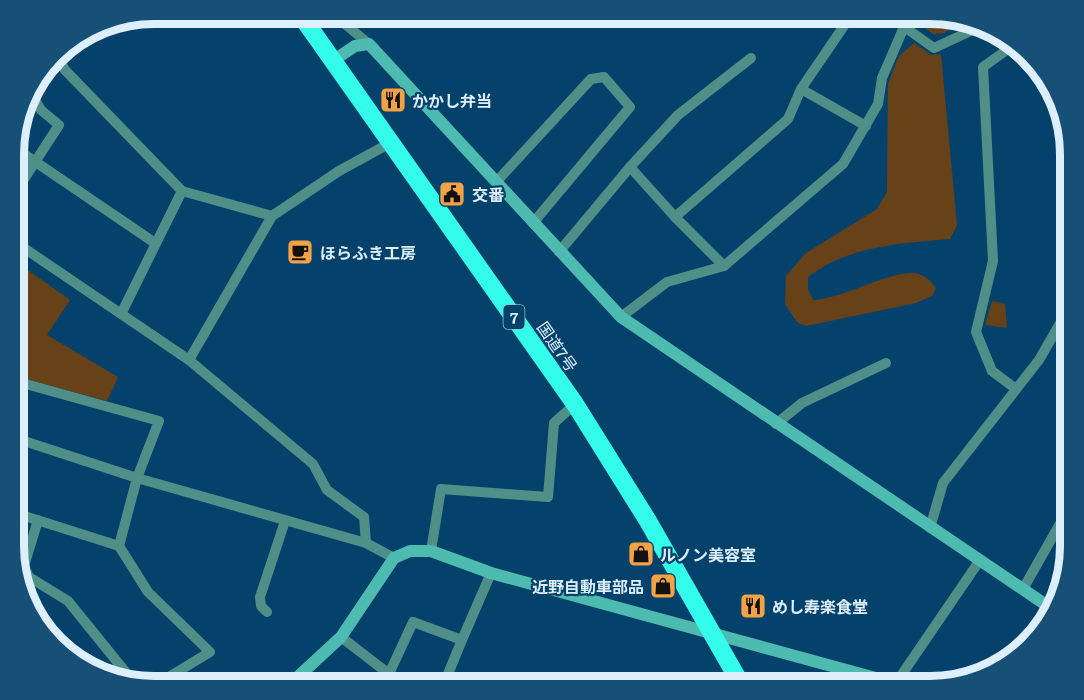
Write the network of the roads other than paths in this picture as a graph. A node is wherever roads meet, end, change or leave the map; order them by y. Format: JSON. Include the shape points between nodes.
{"nodes":[{"id":1,"x":307,"y":24,"type":"edge"},
{"id":2,"x":345,"y":24,"type":"edge"},
{"id":3,"x":845,"y":24,"type":"edge"},
{"id":4,"x":900,"y":24,"type":"edge"},
{"id":5,"x":904,"y":27,"type":"junction"},
{"id":6,"x":971,"y":31,"type":"edge"},
{"id":7,"x":369,"y":44,"type":"junction"},
{"id":8,"x":1007,"y":50,"type":"edge"},
{"id":9,"x":751,"y":58,"type":"dead end"},
{"id":10,"x":334,"y":60,"type":"junction"},
{"id":11,"x":61,"y":63,"type":"edge"},
{"id":12,"x":801,"y":89,"type":"junction"},
{"id":13,"x":35,"y":101,"type":"edge"},
{"id":14,"x":866,"y":126,"type":"junction"},
{"id":15,"x":392,"y":142,"type":"junction"},
{"id":16,"x":24,"y":155,"type":"edge"},
{"id":17,"x":34,"y":162,"type":"junction"},
{"id":18,"x":630,"y":167,"type":"junction"},
{"id":19,"x":24,"y":178,"type":"edge"},
{"id":20,"x":498,"y":180,"type":"junction"},
{"id":21,"x":182,"y":191,"type":"junction"},
{"id":22,"x":272,"y":216,"type":"junction"},
{"id":23,"x":675,"y":217,"type":"junction"},
{"id":24,"x":533,"y":223,"type":"junction"},
{"id":25,"x":155,"y":243,"type":"junction"},
{"id":26,"x":24,"y":248,"type":"edge"},
{"id":27,"x":559,"y":252,"type":"junction"},
{"id":28,"x":724,"y":266,"type":"junction"},
{"id":29,"x":122,"y":312,"type":"junction"},
{"id":30,"x":621,"y":316,"type":"junction"},
{"id":31,"x":1060,"y":323,"type":"edge"},
{"id":32,"x":189,"y":360,"type":"junction"},
{"id":33,"x":886,"y":363,"type":"dead end"},
{"id":34,"x":24,"y":384,"type":"edge"},
{"id":35,"x":1016,"y":389,"type":"junction"},
{"id":36,"x":575,"y":404,"type":"junction"},
{"id":37,"x":776,"y":424,"type":"junction"},
{"id":38,"x":24,"y":441,"type":"edge"},
{"id":39,"x":137,"y":478,"type":"junction"},
{"id":40,"x":24,"y":516,"type":"edge"},
{"id":41,"x":38,"y":520,"type":"junction"},
{"id":42,"x":285,"y":521,"type":"junction"},
{"id":43,"x":1060,"y":524,"type":"edge"},
{"id":44,"x":930,"y":528,"type":"junction"},
{"id":45,"x":366,"y":543,"type":"junction"},
{"id":46,"x":119,"y":546,"type":"junction"},
{"id":47,"x":430,"y":551,"type":"junction"},
{"id":48,"x":394,"y":558,"type":"junction"},
{"id":49,"x":980,"y":560,"type":"junction"},
{"id":50,"x":25,"y":563,"type":"edge"},
{"id":51,"x":27,"y":572,"type":"edge"},
{"id":52,"x":491,"y":573,"type":"junction"},
{"id":53,"x":1023,"y":590,"type":"junction"},
{"id":54,"x":1046,"y":605,"type":"edge"},
{"id":55,"x":267,"y":612,"type":"dead end"},
{"id":56,"x":711,"y":632,"type":"junction"},
{"id":57,"x":342,"y":637,"type":"junction"},
{"id":58,"x":462,"y":640,"type":"junction"},
{"id":59,"x":126,"y":673,"type":"edge"},
{"id":60,"x":389,"y":674,"type":"joint"},
{"id":61,"x":170,"y":676,"type":"edge"},
{"id":62,"x":299,"y":676,"type":"edge"},
{"id":63,"x":446,"y":676,"type":"edge"},
{"id":64,"x":736,"y":676,"type":"edge"},
{"id":65,"x":868,"y":676,"type":"edge"},
{"id":66,"x":906,"y":676,"type":"edge"}],
"edges":[{"from":1,"to":10,"type":"highway","name":"国道7号","number":"7"},
{"from":2,"to":7,"type":"street"},
{"from":3,"to":12,"type":"street"},
{"from":4,"to":5,"type":"street"},
{"from":5,"to":6,"type":"street","via":[[934,48]]},
{"from":5,"to":14,"type":"street","via":[[890,53],[878,104]]},
{"from":7,"to":10,"type":"street","via":[[355,46]]},
{"from":7,"to":20,"type":"street"},
{"from":8,"to":35,"type":"street","via":[[983,67],[993,261],[976,332],[992,371]]},
{"from":9,"to":18,"type":"street","via":[[678,115]]},
{"from":10,"to":15,"type":"highway","name":"国道7号","number":"7"},
{"from":11,"to":21,"type":"street"},
{"from":12,"to":14,"type":"street"},
{"from":12,"to":23,"type":"street","via":[[788,119]]},
{"from":13,"to":17,"type":"street","via":[[59,125]]},
{"from":14,"to":28,"type":"street","via":[[843,164]]},
{"from":15,"to":22,"type":"street","via":[[339,171]]},
{"from":15,"to":36,"type":"highway","name":"国道7号","number":"7"},
{"from":16,"to":17,"type":"street"},
{"from":17,"to":19,"type":"street"},
{"from":17,"to":25,"type":"street"},
{"from":18,"to":23,"type":"street"},
{"from":18,"to":27,"type":"street"},
{"from":20,"to":24,"type":"street"},
{"from":20,"to":24,"type":"street","via":[[591,79],[604,77],[620,93],[630,107]]},
{"from":21,"to":22,"type":"street"},
{"from":21,"to":25,"type":"street"},
{"from":22,"to":32,"type":"street"},
{"from":23,"to":28,"type":"street"},
{"from":24,"to":27,"type":"street"},
{"from":25,"to":29,"type":"street"},
{"from":26,"to":29,"type":"street"},
{"from":27,"to":30,"type":"street"},
{"from":28,"to":30,"type":"street","via":[[667,282]]},
{"from":29,"to":32,"type":"street"},
{"from":30,"to":37,"type":"street"},
{"from":31,"to":35,"type":"street"},
{"from":32,"to":45,"type":"street","via":[[313,464],[327,490],[364,517]]},
{"from":33,"to":37,"type":"street","via":[[802,403]]},
{"from":34,"to":39,"type":"street","via":[[159,421]]},
{"from":35,"to":44,"type":"street","via":[[943,483]]},
{"from":36,"to":47,"type":"street","via":[[554,423],[548,497],[441,489]]},
{"from":36,"to":56,"type":"highway","name":"国道7号","number":"7","via":[[648,520]]},
{"from":37,"to":44,"type":"street"},
{"from":38,"to":39,"type":"street"},
{"from":39,"to":42,"type":"street"},
{"from":39,"to":46,"type":"street"},
{"from":40,"to":41,"type":"street"},
{"from":41,"to":46,"type":"street"},
{"from":41,"to":50,"type":"street"},
{"from":42,"to":45,"type":"street"},
{"from":42,"to":55,"type":"street","via":[[260,597]]},
{"from":43,"to":53,"type":"street"},
{"from":44,"to":49,"type":"street"},
{"from":45,"to":48,"type":"street"},
{"from":46,"to":61,"type":"street","via":[[148,592],[210,652]]},
{"from":47,"to":48,"type":"street","via":[[410,551]]},
{"from":47,"to":52,"type":"street"},
{"from":48,"to":57,"type":"street"},
{"from":49,"to":53,"type":"street"},
{"from":49,"to":66,"type":"street"},
{"from":51,"to":59,"type":"street","via":[[68,601]]},
{"from":52,"to":56,"type":"street"},
{"from":52,"to":58,"type":"street"},
{"from":53,"to":54,"type":"street"},
{"from":56,"to":64,"type":"highway","name":"国道7号","number":"7"},
{"from":56,"to":65,"type":"street"},
{"from":57,"to":60,"type":"street"},
{"from":57,"to":62,"type":"street"},
{"from":58,"to":60,"type":"street","via":[[413,622]]},
{"from":58,"to":63,"type":"street"}]}
